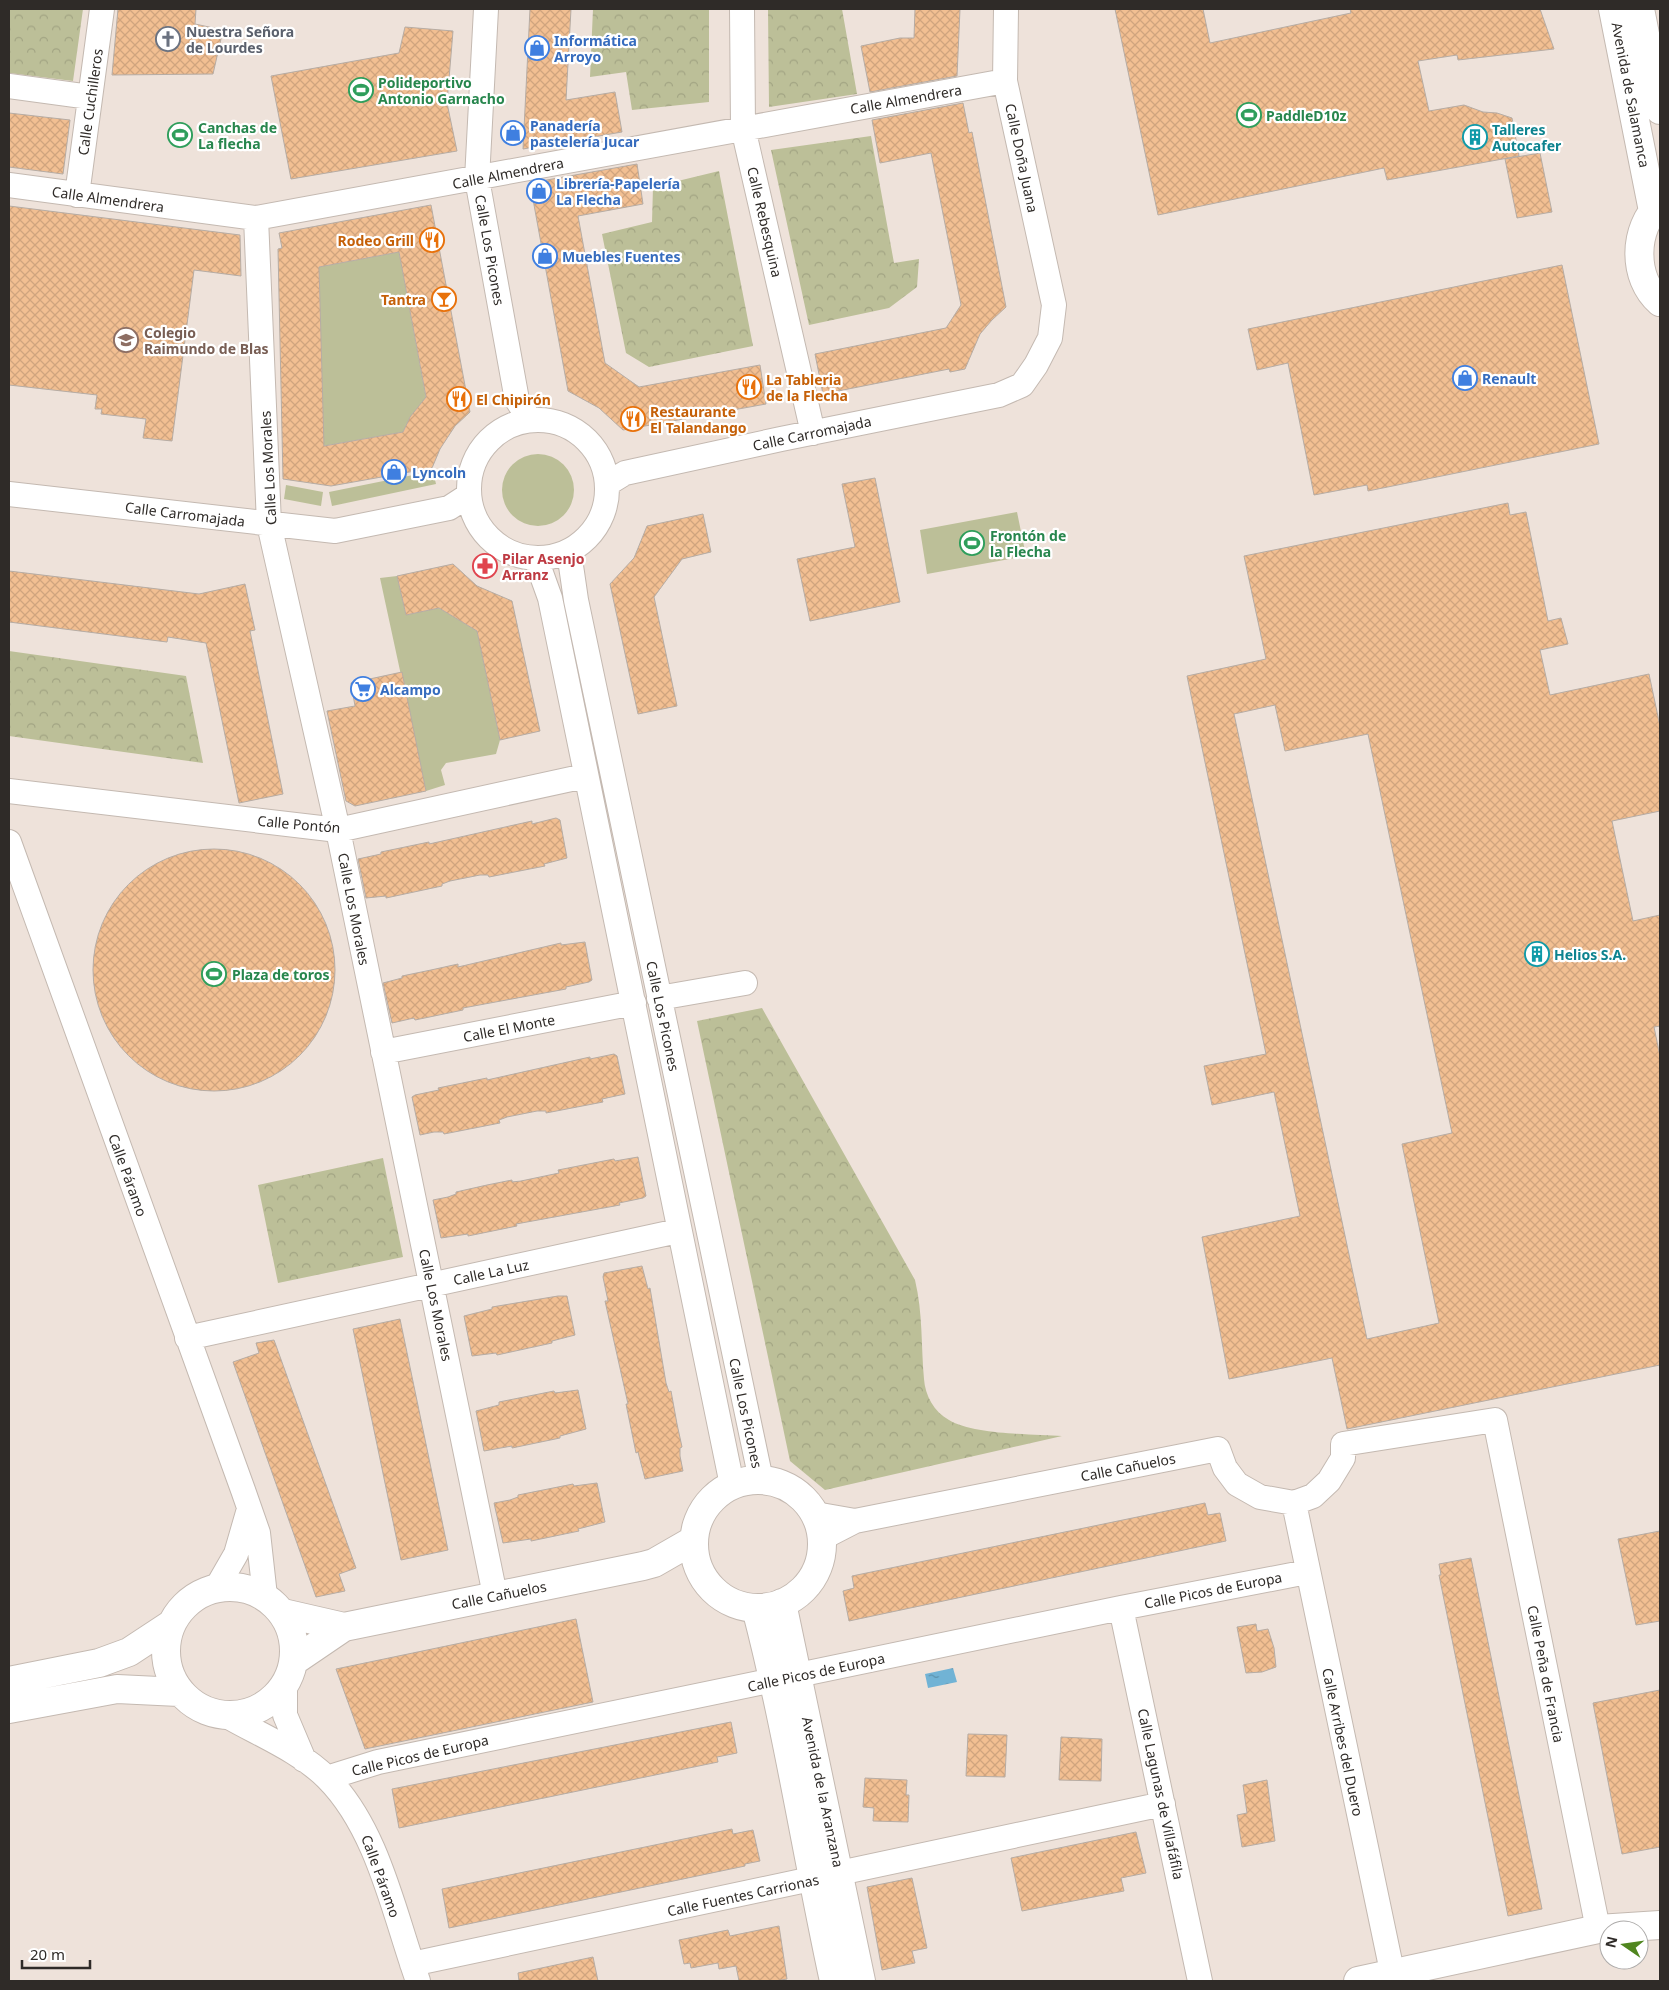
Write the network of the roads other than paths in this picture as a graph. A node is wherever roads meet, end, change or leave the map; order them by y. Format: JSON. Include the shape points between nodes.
{"nodes":[{"id":1,"x":102,"y":9,"type":"edge"},
{"id":2,"x":486,"y":9,"type":"edge"},
{"id":3,"x":742,"y":9,"type":"edge"},
{"id":4,"x":1006,"y":9,"type":"edge"},
{"id":5,"x":1613,"y":9,"type":"edge"},
{"id":6,"x":1640,"y":9,"type":"edge"},
{"id":7,"x":1005,"y":81,"type":"junction"},
{"id":8,"x":9,"y":86,"type":"edge"},
{"id":9,"x":90,"y":97,"type":"junction"},
{"id":10,"x":1660,"y":110,"type":"edge"},
{"id":11,"x":743,"y":128,"type":"junction"},
{"id":12,"x":477,"y":179,"type":"junction"},
{"id":13,"x":9,"y":186,"type":"edge"},
{"id":14,"x":77,"y":195,"type":"junction"},
{"id":15,"x":1657,"y":208,"type":"edge"},
{"id":16,"x":256,"y":218,"type":"junction"},
{"id":17,"x":1660,"y":302,"type":"edge"},
{"id":18,"x":999,"y":395,"type":"joint"},
{"id":19,"x":521,"y":422,"type":"junction"},
{"id":20,"x":813,"y":432,"type":"junction"},
{"id":21,"x":612,"y":474,"type":"junction"},
{"id":22,"x":9,"y":494,"type":"edge"},
{"id":23,"x":471,"y":504,"type":"junction"},
{"id":24,"x":269,"y":524,"type":"junction"},
{"id":25,"x":569,"y":552,"type":"junction"},
{"id":26,"x":536,"y":559,"type":"junction"},
{"id":27,"x":585,"y":776,"type":"junction"},
{"id":28,"x":9,"y":791,"type":"edge"},
{"id":29,"x":338,"y":830,"type":"junction"},
{"id":30,"x":9,"y":842,"type":"edge"},
{"id":31,"x":745,"y":983,"type":"dead end"},
{"id":32,"x":659,"y":998,"type":"junction"},
{"id":33,"x":634,"y":1003,"type":"junction"},
{"id":34,"x":383,"y":1052,"type":"junction"},
{"id":35,"x":678,"y":1231,"type":"junction"},
{"id":36,"x":432,"y":1285,"type":"junction"},
{"id":37,"x":187,"y":1338,"type":"junction"},
{"id":38,"x":761,"y":1480,"type":"junction"},
{"id":39,"x":732,"y":1485,"type":"junction"},
{"id":40,"x":1294,"y":1503,"type":"junction"},
{"id":41,"x":249,"y":1507,"type":"junction"},
{"id":42,"x":818,"y":1526,"type":"junction"},
{"id":43,"x":694,"y":1540,"type":"junction"},
{"id":44,"x":654,"y":1563,"type":"junction"},
{"id":45,"x":699,"y":1569,"type":"junction"},
{"id":46,"x":1307,"y":1572,"type":"junction"},
{"id":47,"x":217,"y":1587,"type":"junction"},
{"id":48,"x":494,"y":1595,"type":"junction"},
{"id":49,"x":274,"y":1605,"type":"junction"},
{"id":50,"x":769,"y":1605,"type":"junction"},
{"id":51,"x":1121,"y":1608,"type":"junction"},
{"id":52,"x":170,"y":1625,"type":"junction"},
{"id":53,"x":344,"y":1627,"type":"junction"},
{"id":54,"x":289,"y":1674,"type":"junction"},
{"id":55,"x":787,"y":1679,"type":"junction"},
{"id":56,"x":9,"y":1681,"type":"edge"},
{"id":57,"x":179,"y":1692,"type":"junction"},
{"id":58,"x":9,"y":1709,"type":"edge"},
{"id":59,"x":227,"y":1716,"type":"junction"},
{"id":60,"x":304,"y":1760,"type":"junction"},
{"id":61,"x":327,"y":1778,"type":"junction"},
{"id":62,"x":1163,"y":1804,"type":"junction"},
{"id":63,"x":840,"y":1874,"type":"junction"},
{"id":64,"x":812,"y":1880,"type":"junction"},
{"id":65,"x":1660,"y":1924,"type":"edge"},
{"id":66,"x":1598,"y":1929,"type":"junction"},
{"id":67,"x":415,"y":1973,"type":"edge"},
{"id":68,"x":1393,"y":1978,"type":"edge"},
{"id":69,"x":834,"y":1981,"type":"edge"},
{"id":70,"x":861,"y":1981,"type":"edge"},
{"id":71,"x":1200,"y":1981,"type":"edge"},
{"id":72,"x":1358,"y":1981,"type":"edge"}],
"edges":[{"from":1,"to":9,"type":"street","name":"Calle Cuchilleros"},
{"from":2,"to":12,"type":"street","name":"Calle Los Picones"},
{"from":3,"to":11,"type":"street","name":"Calle Rebesquina"},
{"from":4,"to":7,"type":"street","name":"Calle Doña Juana"},
{"from":5,"to":15,"type":"main road","name":"Avenida de Salamanca"},
{"from":6,"to":10,"type":"main road","name":"Avenida de Salamanca"},
{"from":7,"to":11,"type":"street","name":"Calle Almendrera"},
{"from":7,"to":18,"type":"street","name":"Calle Doña Juana","via":[[1054,305],[1050,338],[1036,365],[1022,385]]},
{"from":8,"to":9,"type":"street"},
{"from":9,"to":14,"type":"street","name":"Calle Cuchilleros"},
{"from":11,"to":12,"type":"street","name":"Calle Almendrera"},
{"from":11,"to":20,"type":"street","name":"Calle Rebesquina"},
{"from":12,"to":16,"type":"street","name":"Calle Almendrera"},
{"from":12,"to":19,"type":"street","name":"Calle Los Picones"},
{"from":13,"to":14,"type":"street","name":"Calle Almendrera"},
{"from":14,"to":16,"type":"street","name":"Calle Almendrera"},
{"from":15,"to":17,"type":"main road","via":[[1643,227],[1638,251],[1646,282]]},
{"from":16,"to":24,"type":"street","name":"Calle Los Morales"},
{"from":18,"to":20,"type":"street","name":"Calle Carromajada"},
{"from":19,"to":21,"type":"street","via":[[557,422],[572,428],[585,437]]},
{"from":19,"to":23,"type":"street","via":[[487,442],[478,454],[472,467]]},
{"from":20,"to":21,"type":"street","name":"Calle Carromajada"},
{"from":21,"to":25,"type":"street","via":[[602,516],[582,544]]},
{"from":22,"to":24,"type":"street","name":"Calle Carromajada"},
{"from":23,"to":24,"type":"street","name":"Calle Carromajada","via":[[335,531]]},
{"from":23,"to":26,"type":"street","via":[[481,530],[492,542],[513,554]]},
{"from":24,"to":29,"type":"street","name":"Calle Los Morales"},
{"from":25,"to":26,"type":"street","via":[[553,558]]},
{"from":25,"to":32,"type":"street","name":"Calle Los Picones","via":[[576,600]]},
{"from":26,"to":27,"type":"street","name":"Calle Los Picones","via":[[550,598]]},
{"from":27,"to":29,"type":"street","name":"Calle Pontón"},
{"from":27,"to":33,"type":"street","name":"Calle Los Picones"},
{"from":28,"to":29,"type":"street","name":"Calle Pontón"},
{"from":29,"to":34,"type":"street","name":"Calle Los Morales"},
{"from":30,"to":37,"type":"street","name":"Calle Páramo"},
{"from":31,"to":32,"type":"street"},
{"from":32,"to":38,"type":"street","name":"Calle Los Picones"},
{"from":33,"to":34,"type":"street","name":"Calle El Monte"},
{"from":33,"to":35,"type":"street","name":"Calle Los Picones"},
{"from":34,"to":36,"type":"street","name":"Calle Los Morales"},
{"from":35,"to":36,"type":"street","name":"Calle La Luz"},
{"from":35,"to":39,"type":"street","name":"Calle Los Picones"},
{"from":36,"to":37,"type":"street","name":"Calle La Luz"},
{"from":36,"to":48,"type":"street","name":"Calle Los Morales"},
{"from":37,"to":41,"type":"street","name":"Calle Páramo"},
{"from":38,"to":39,"type":"main road"},
{"from":38,"to":42,"type":"main road","via":[[781,1484],[796,1492]]},
{"from":39,"to":43,"type":"main road","via":[[706,1507]]},
{"from":40,"to":42,"type":"street","name":"Calle Cañuelos","via":[[1260,1498],[1237,1484],[1225,1468],[1218,1449]]},
{"from":40,"to":46,"type":"street","name":"Calle Arribes del Duero"},
{"from":40,"to":66,"type":"street","name":"Calle Peña de Francia","via":[[1312,1496],[1329,1481],[1343,1458],[1343,1444],[1495,1420]]},
{"from":41,"to":47,"type":"street","via":[[236,1554]]},
{"from":41,"to":49,"type":"street","name":"Calle Páramo"},
{"from":42,"to":50,"type":"main road","via":[[819,1564],[811,1579],[800,1592]]},
{"from":43,"to":44,"type":"main road","name":"Calle Cañuelos"},
{"from":43,"to":45,"type":"main road"},
{"from":44,"to":45,"type":"main road","name":"Calle Cañuelos"},
{"from":44,"to":48,"type":"main road","name":"Calle Cañuelos"},
{"from":45,"to":50,"type":"main road","via":[[713,1589],[728,1600]]},
{"from":46,"to":51,"type":"street","name":"Calle Picos de Europa"},
{"from":46,"to":68,"type":"street","name":"Calle Arribes del Duero"},
{"from":47,"to":49,"type":"main road","via":[[242,1587]]},
{"from":47,"to":52,"type":"main road","via":[[198,1594]]},
{"from":48,"to":53,"type":"main road","name":"Calle Cañuelos"},
{"from":49,"to":53,"type":"main road","name":"Calle Cañuelos"},
{"from":49,"to":54,"type":"main road","via":[[292,1637]]},
{"from":50,"to":55,"type":"main road","name":"Avenida de la Aranzana"},
{"from":51,"to":55,"type":"street","name":"Calle Picos de Europa"},
{"from":51,"to":62,"type":"street","name":"Calle Lagunas de Villafáfila"},
{"from":52,"to":56,"type":"main road","via":[[128,1652],[99,1664]]},
{"from":52,"to":57,"type":"main road","via":[[165,1648],[168,1671]]},
{"from":53,"to":54,"type":"main road","name":"Calle Cañuelos"},
{"from":54,"to":59,"type":"main road","via":[[274,1699],[260,1709],[244,1715]]},
{"from":54,"to":60,"type":"street","name":"Calle Páramo","via":[[285,1716]]},
{"from":55,"to":61,"type":"street","name":"Calle Picos de Europa","via":[[378,1762]]},
{"from":55,"to":63,"type":"main road","name":"Avenida de la Aranzana"},
{"from":55,"to":64,"type":"main road","name":"Avenida de la Aranzana"},
{"from":57,"to":58,"type":"main road","via":[[116,1690]]},
{"from":57,"to":59,"type":"main road","via":[[209,1713]]},
{"from":59,"to":60,"type":"street","name":"Calle Páramo"},
{"from":60,"to":61,"type":"street","name":"Calle Páramo"},
{"from":61,"to":67,"type":"street","name":"Calle Páramo","via":[[354,1809],[370,1840]]},
{"from":62,"to":63,"type":"street","name":"Calle Fuentes Carrionas"},
{"from":62,"to":71,"type":"street","name":"Calle Lagunas de Villafáfila"},
{"from":63,"to":64,"type":"street","name":"Calle Fuentes Carrionas"},
{"from":63,"to":70,"type":"main road","name":"Avenida de la Aranzana"},
{"from":64,"to":67,"type":"street","name":"Calle Fuentes Carrionas"},
{"from":64,"to":69,"type":"main road","name":"Avenida de la Aranzana"},
{"from":65,"to":66,"type":"main road"},
{"from":66,"to":68,"type":"main road"},
{"from":68,"to":72,"type":"main road"}]}
